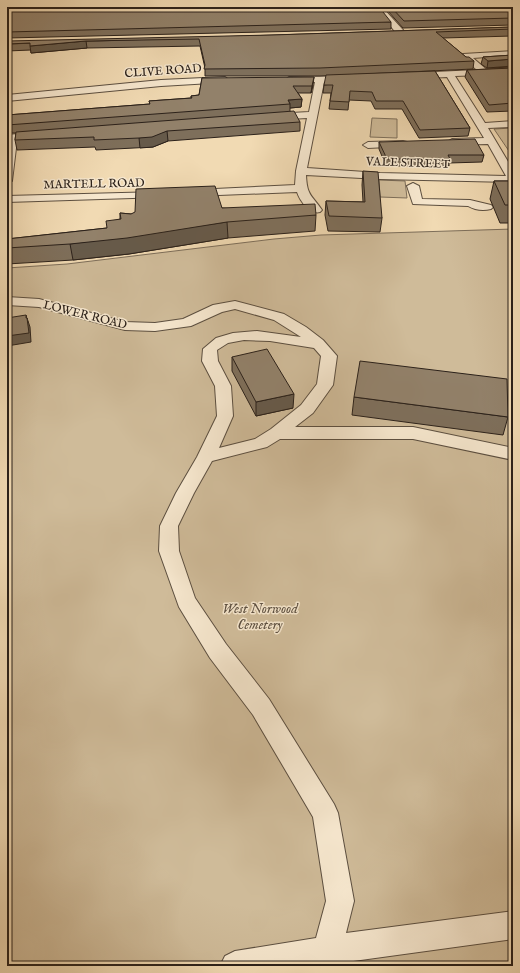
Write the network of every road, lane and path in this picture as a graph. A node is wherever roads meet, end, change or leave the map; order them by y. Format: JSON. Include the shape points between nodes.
{"nodes":[{"id":1,"x":378,"y":7,"type":"edge"},
{"id":2,"x":400,"y":32,"type":"edge"},
{"id":3,"x":513,"y":53,"type":"edge"},
{"id":4,"x":513,"y":71,"type":"edge"},
{"id":5,"x":484,"y":72,"type":"junction"},
{"id":6,"x":449,"y":74,"type":"junction"},
{"id":7,"x":405,"y":77,"type":"edge"},
{"id":8,"x":357,"y":79,"type":"edge"},
{"id":9,"x":234,"y":80,"type":"edge"},
{"id":10,"x":278,"y":80,"type":"edge"},
{"id":11,"x":320,"y":80,"type":"junction"},
{"id":12,"x":7,"y":98,"type":"edge"},
{"id":13,"x":312,"y":114,"type":"junction"},
{"id":14,"x":265,"y":118,"type":"edge"},
{"id":15,"x":513,"y":124,"type":"edge"},
{"id":16,"x":482,"y":126,"type":"junction"},
{"id":17,"x":51,"y":134,"type":"edge"},
{"id":18,"x":10,"y":138,"type":"edge"},
{"id":19,"x":491,"y":141,"type":"junction"},
{"id":20,"x":438,"y":142,"type":"edge"},
{"id":21,"x":415,"y":143,"type":"edge"},
{"id":22,"x":368,"y":145,"type":"dead end"},
{"id":23,"x":301,"y":171,"type":"junction"},
{"id":24,"x":513,"y":179,"type":"edge"},
{"id":25,"x":7,"y":181,"type":"edge"},
{"id":26,"x":415,"y":183,"type":"junction"},
{"id":27,"x":301,"y":188,"type":"junction"},
{"id":28,"x":186,"y":194,"type":"edge"},
{"id":29,"x":171,"y":195,"type":"edge"},
{"id":30,"x":7,"y":199,"type":"edge"},
{"id":31,"x":487,"y":207,"type":"dead end"},
{"id":32,"x":316,"y":210,"type":"edge"},
{"id":33,"x":7,"y":301,"type":"edge"},
{"id":34,"x":319,"y":344,"type":"junction"},
{"id":35,"x":277,"y":433,"type":"junction"},
{"id":36,"x":513,"y":454,"type":"edge"},
{"id":37,"x":206,"y":457,"type":"junction"},
{"id":38,"x":513,"y":925,"type":"edge"},
{"id":39,"x":328,"y":950,"type":"junction"},
{"id":40,"x":235,"y":966,"type":"edge"}],
"edges":[{"from":1,"to":2,"type":"street"},
{"from":3,"to":5,"type":"street","via":[[466,56]]},
{"from":4,"to":5,"type":"street"},
{"from":5,"to":6,"type":"street"},
{"from":6,"to":7,"type":"street"},
{"from":6,"to":16,"type":"street"},
{"from":8,"to":11,"type":"street"},
{"from":9,"to":12,"type":"street","name":"CLIVE ROAD","via":[[160,82]]},
{"from":10,"to":11,"type":"street"},
{"from":11,"to":13,"type":"street"},
{"from":13,"to":14,"type":"street"},
{"from":13,"to":23,"type":"street"},
{"from":15,"to":16,"type":"street"},
{"from":16,"to":19,"type":"street"},
{"from":17,"to":18,"type":"street"},
{"from":18,"to":25,"type":"street"},
{"from":19,"to":20,"type":"street"},
{"from":19,"to":24,"type":"street"},
{"from":21,"to":22,"type":"street"},
{"from":23,"to":26,"type":"street","name":"VALE STREET"},
{"from":23,"to":27,"type":"street"},
{"from":24,"to":26,"type":"street","name":"VALE STREET","via":[[497,179],[490,188]]},
{"from":26,"to":31,"type":"street","via":[[417,202],[470,203]]},
{"from":27,"to":28,"type":"street"},
{"from":27,"to":32,"type":"street","via":[[304,196]]},
{"from":29,"to":30,"type":"street","name":"MARTELL ROAD","via":[[130,200]]},
{"from":33,"to":34,"type":"street","name":"LOWER ROAD","via":[[39,304],[125,326],[155,327],[186,323],[218,308],[235,305],[279,317]]},
{"from":34,"to":35,"type":"street","via":[[329,356],[325,385],[307,409]]},
{"from":34,"to":37,"type":"street","via":[[260,336],[240,336],[223,340],[210,349],[210,361],[223,386],[225,416]]},
{"from":35,"to":36,"type":"street","via":[[413,433]]},
{"from":35,"to":37,"type":"street","via":[[261,442]]},
{"from":37,"to":39,"type":"street","via":[[170,526],[168,551],[186,600],[218,651],[261,708],[325,813],[340,901]]},
{"from":38,"to":39,"type":"street"},
{"from":39,"to":40,"type":"street"}]}
